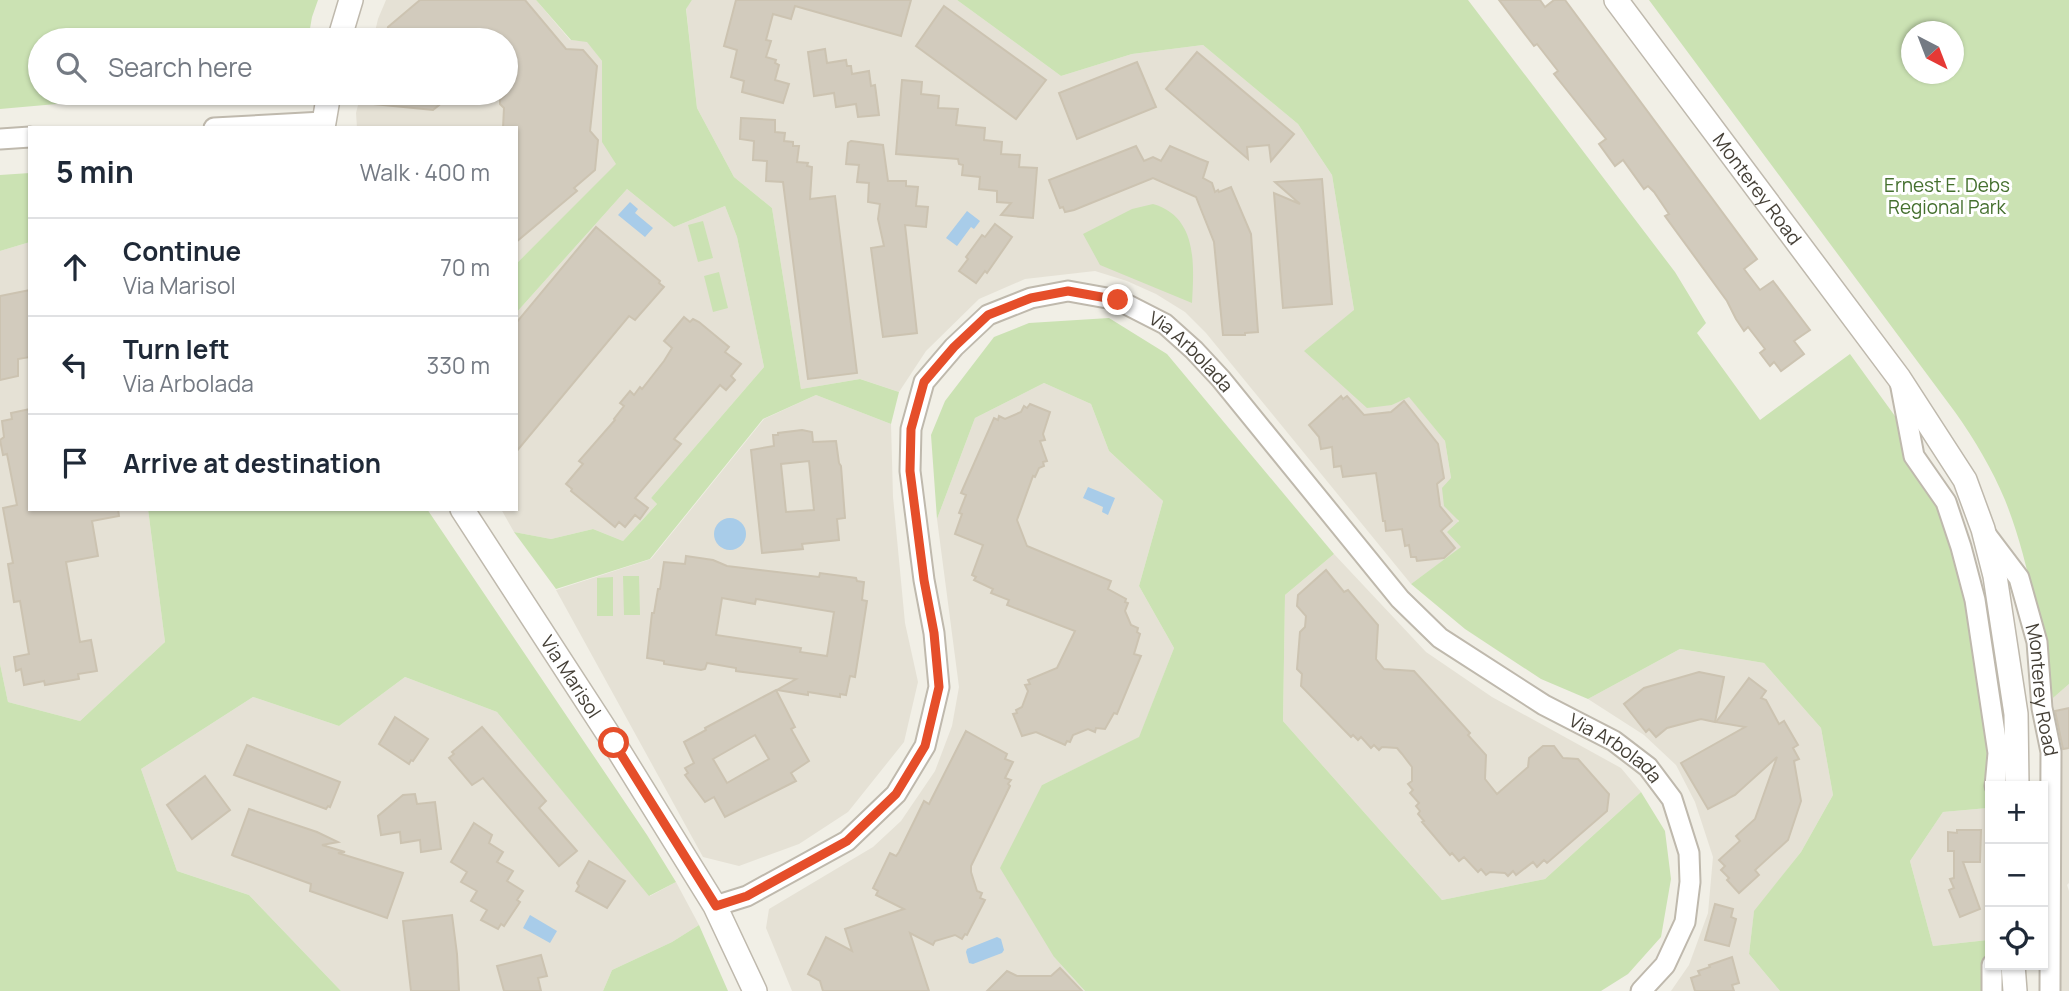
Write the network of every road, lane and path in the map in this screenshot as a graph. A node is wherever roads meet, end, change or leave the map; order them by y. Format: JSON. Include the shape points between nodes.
{"nodes":[{"id":1,"x":351,"y":0,"type":"edge"},
{"id":2,"x":1616,"y":0,"type":"edge"},
{"id":3,"x":343,"y":28,"type":"edge"},
{"id":4,"x":327,"y":105,"type":"edge"},
{"id":5,"x":323,"y":125,"type":"edge"},
{"id":6,"x":287,"y":126,"type":"edge"},
{"id":7,"x":28,"y":137,"type":"edge"},
{"id":8,"x":0,"y":139,"type":"edge"},
{"id":9,"x":1899,"y":378,"type":"junction"},
{"id":10,"x":463,"y":511,"type":"edge"},
{"id":11,"x":1983,"y":529,"type":"junction"},
{"id":12,"x":1995,"y":781,"type":"edge"},
{"id":13,"x":2017,"y":781,"type":"edge"},
{"id":14,"x":716,"y":906,"type":"junction"},
{"id":15,"x":1992,"y":970,"type":"edge"},
{"id":16,"x":2013,"y":970,"type":"edge"},
{"id":17,"x":755,"y":991,"type":"edge"},
{"id":18,"x":1641,"y":991,"type":"edge"},
{"id":19,"x":1992,"y":991,"type":"edge"},
{"id":20,"x":2015,"y":991,"type":"edge"},
{"id":21,"x":2050,"y":991,"type":"edge"}],
"edges":[{"from":1,"to":3,"type":"street"},
{"from":2,"to":9,"type":"street","name":"Monterey Road"},
{"from":4,"to":5,"type":"street"},
{"from":5,"to":6,"type":"street"},
{"from":7,"to":8,"type":"street"},
{"from":9,"to":11,"type":"street","name":"Monterey Road","via":[[1965,480]]},
{"from":9,"to":12,"type":"street","name":"Monterey Road","via":[[1914,456],[1946,502],[1975,600],[1998,753]]},
{"from":10,"to":14,"type":"street","name":"Via Marisol"},
{"from":11,"to":13,"type":"street","name":"Monterey Road","via":[[1995,576],[2016,714]]},
{"from":11,"to":21,"type":"street","name":"Monterey Road","via":[[2019,578],[2036,642],[2051,752]]},
{"from":14,"to":17,"type":"street","name":"Via Marisol"},
{"from":14,"to":18,"type":"street","name":"Via Arbolada","via":[[747,896],[847,841],[896,794],[925,746],[939,687],[910,471],[911,429],[924,382],[988,315],[1031,298],[1068,291],[1118,300],[1166,324],[1221,379],[1400,599],[1440,638],[1544,705],[1614,741],[1647,767],[1672,799],[1689,853],[1690,882],[1685,922],[1665,965]]},
{"from":15,"to":19,"type":"street"},
{"from":16,"to":20,"type":"street"}]}
